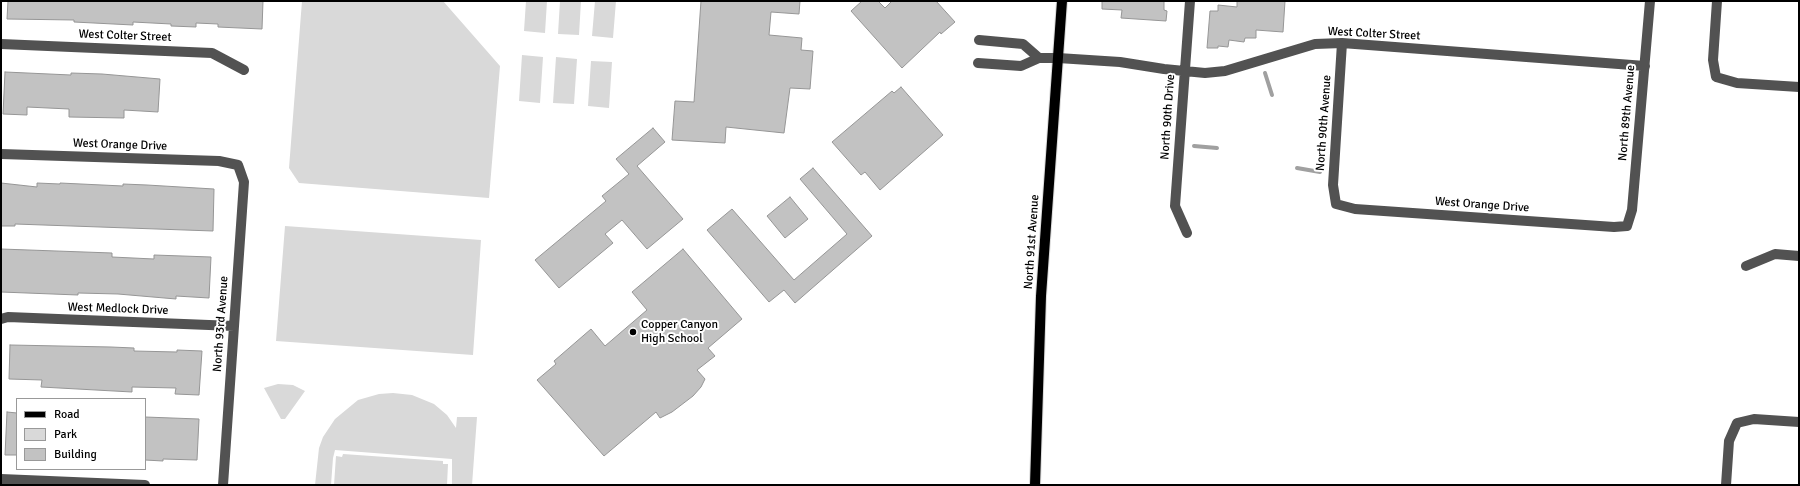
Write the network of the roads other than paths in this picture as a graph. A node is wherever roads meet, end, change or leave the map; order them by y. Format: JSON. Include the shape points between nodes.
{"nodes":[{"id":1,"x":1062,"y":1,"type":"edge"},
{"id":2,"x":1190,"y":1,"type":"edge"},
{"id":3,"x":1650,"y":1,"type":"edge"},
{"id":4,"x":1717,"y":1,"type":"edge"},
{"id":5,"x":979,"y":40,"type":"dead end"},
{"id":6,"x":1342,"y":43,"type":"junction"},
{"id":7,"x":1,"y":44,"type":"edge"},
{"id":8,"x":1039,"y":58,"type":"junction"},
{"id":9,"x":1058,"y":58,"type":"junction"},
{"id":10,"x":978,"y":63,"type":"dead end"},
{"id":11,"x":1644,"y":66,"type":"junction"},
{"id":12,"x":244,"y":70,"type":"dead end"},
{"id":13,"x":1184,"y":71,"type":"junction"},
{"id":14,"x":1799,"y":87,"type":"edge"},
{"id":15,"x":1,"y":154,"type":"edge"},
{"id":16,"x":238,"y":166,"type":"joint"},
{"id":17,"x":1336,"y":204,"type":"joint"},
{"id":18,"x":1627,"y":226,"type":"joint"},
{"id":19,"x":1187,"y":233,"type":"dead end"},
{"id":20,"x":1799,"y":256,"type":"edge"},
{"id":21,"x":1746,"y":266,"type":"dead end"},
{"id":22,"x":1,"y":319,"type":"edge"},
{"id":23,"x":234,"y":326,"type":"junction"},
{"id":24,"x":1799,"y":422,"type":"edge"},
{"id":25,"x":1,"y":478,"type":"edge"},
{"id":26,"x":145,"y":485,"type":"edge"},
{"id":27,"x":223,"y":485,"type":"edge"},
{"id":28,"x":1035,"y":485,"type":"edge"},
{"id":29,"x":1726,"y":485,"type":"edge"}],
"edges":[{"from":1,"to":9,"type":"main road","name":"North 91st Avenue"},
{"from":2,"to":13,"type":"street","name":"North 90th Drive"},
{"from":3,"to":11,"type":"street","name":"North 89th Avenue"},
{"from":4,"to":14,"type":"street","via":[[1713,60],[1716,77],[1737,83]]},
{"from":5,"to":8,"type":"street","via":[[1023,44]]},
{"from":6,"to":11,"type":"street","name":"West Colter Street"},
{"from":6,"to":13,"type":"street","name":"West Colter Street","via":[[1315,44],[1225,71]]},
{"from":6,"to":17,"type":"street","name":"North 90th Avenue","via":[[1333,185]]},
{"from":7,"to":12,"type":"street","name":"West Colter Street","via":[[212,53]]},
{"from":8,"to":9,"type":"street","name":"West Colter Street"},
{"from":8,"to":10,"type":"street","via":[[1021,66]]},
{"from":9,"to":13,"type":"street","name":"West Colter Street","via":[[1120,62]]},
{"from":9,"to":28,"type":"main road","name":"North 91st Avenue","via":[[1041,296]]},
{"from":11,"to":18,"type":"street","name":"North 89th Avenue","via":[[1632,210]]},
{"from":13,"to":19,"type":"street","name":"North 90th Drive","via":[[1175,206]]},
{"from":15,"to":16,"type":"street","name":"West Orange Drive","via":[[219,161]]},
{"from":16,"to":23,"type":"street","name":"North 93rd Avenue","via":[[244,182]]},
{"from":17,"to":18,"type":"street","name":"West Orange Drive","via":[[1355,209]]},
{"from":20,"to":21,"type":"street","via":[[1774,254]]},
{"from":22,"to":23,"type":"street","name":"West Medlock Drive","via":[[8,317]]},
{"from":23,"to":27,"type":"street","name":"North 93rd Avenue"},
{"from":24,"to":29,"type":"street","via":[[1754,419],[1737,423],[1729,441]]},
{"from":25,"to":26,"type":"street"}]}
